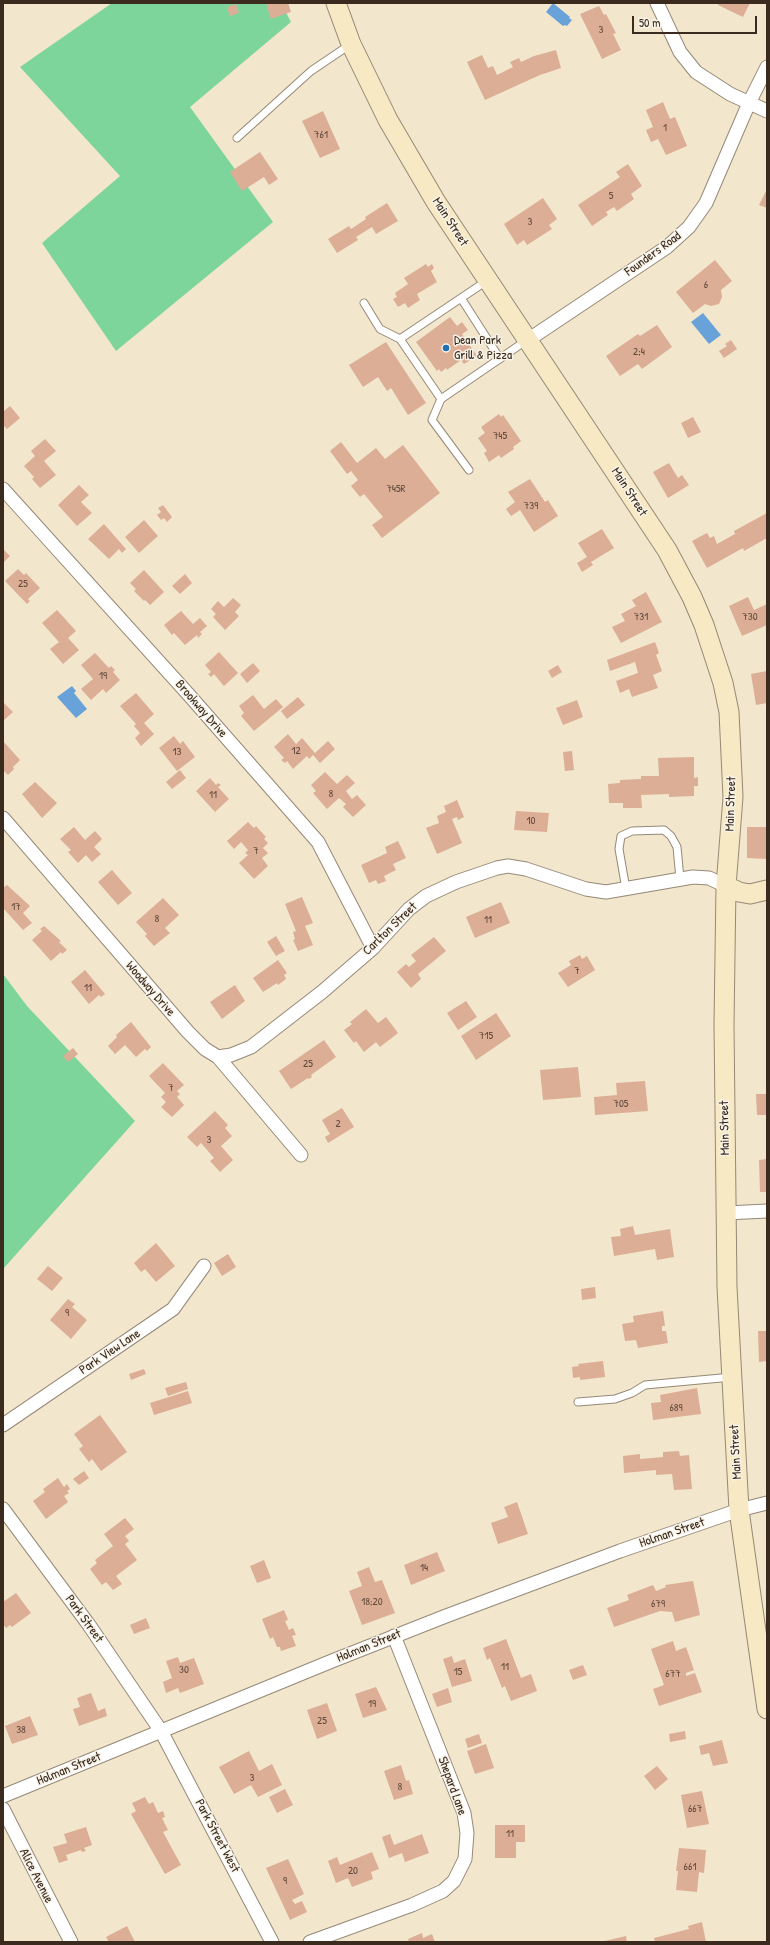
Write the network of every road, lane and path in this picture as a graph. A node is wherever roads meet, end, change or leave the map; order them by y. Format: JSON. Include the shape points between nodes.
{"nodes":[{"id":1,"x":336,"y":3,"type":"edge"},
{"id":2,"x":657,"y":3,"type":"edge"},
{"id":3,"x":351,"y":44,"type":"junction"},
{"id":4,"x":767,"y":67,"type":"edge"},
{"id":5,"x":749,"y":103,"type":"junction"},
{"id":6,"x":767,"y":111,"type":"edge"},
{"id":7,"x":237,"y":138,"type":"dead end"},
{"id":8,"x":488,"y":280,"type":"junction"},
{"id":9,"x":461,"y":298,"type":"junction"},
{"id":10,"x":364,"y":303,"type":"dead end"},
{"id":11,"x":400,"y":339,"type":"junction"},
{"id":12,"x":528,"y":340,"type":"junction"},
{"id":13,"x":500,"y":359,"type":"junction"},
{"id":14,"x":441,"y":399,"type":"junction"},
{"id":15,"x":469,"y":470,"type":"dead end"},
{"id":16,"x":3,"y":489,"type":"edge"},
{"id":17,"x":3,"y":818,"type":"edge"},
{"id":18,"x":680,"y":879,"type":"junction"},
{"id":19,"x":726,"y":886,"type":"junction"},
{"id":20,"x":626,"y":889,"type":"junction"},
{"id":21,"x":767,"y":890,"type":"edge"},
{"id":22,"x":373,"y":948,"type":"junction"},
{"id":23,"x":218,"y":1058,"type":"junction"},
{"id":24,"x":301,"y":1156,"type":"dead end"},
{"id":25,"x":767,"y":1211,"type":"edge"},
{"id":26,"x":726,"y":1213,"type":"junction"},
{"id":27,"x":204,"y":1266,"type":"dead end"},
{"id":28,"x":732,"y":1377,"type":"junction"},
{"id":29,"x":578,"y":1402,"type":"dead end"},
{"id":30,"x":3,"y":1425,"type":"edge"},
{"id":31,"x":767,"y":1503,"type":"edge"},
{"id":32,"x":3,"y":1509,"type":"edge"},
{"id":33,"x":739,"y":1510,"type":"junction"},
{"id":34,"x":394,"y":1636,"type":"junction"},
{"id":35,"x":767,"y":1709,"type":"edge"},
{"id":36,"x":161,"y":1731,"type":"junction"},
{"id":37,"x":3,"y":1796,"type":"edge"},
{"id":38,"x":3,"y":1809,"type":"edge"},
{"id":39,"x":71,"y":1942,"type":"edge"},
{"id":40,"x":272,"y":1942,"type":"edge"},
{"id":41,"x":310,"y":1942,"type":"edge"}],
"edges":[{"from":1,"to":3,"type":"main road","name":"Main Street"},
{"from":2,"to":5,"type":"street","via":[[686,61],[696,72]]},
{"from":3,"to":7,"type":"lane","via":[[311,71]]},
{"from":3,"to":8,"type":"main road","name":"Main Street","via":[[388,120],[436,202]]},
{"from":4,"to":5,"type":"street","name":"Founders Road"},
{"from":5,"to":6,"type":"street"},
{"from":5,"to":12,"type":"street","name":"Founders Road","via":[[706,203],[689,227],[667,247]]},
{"from":8,"to":9,"type":"lane"},
{"from":8,"to":12,"type":"main road","name":"Main Street"},
{"from":9,"to":11,"type":"lane"},
{"from":9,"to":13,"type":"lane"},
{"from":10,"to":11,"type":"lane","via":[[380,329]]},
{"from":11,"to":14,"type":"lane"},
{"from":12,"to":13,"type":"lane"},
{"from":12,"to":19,"type":"main road","name":"Main Street","via":[[667,550],[704,625],[723,682],[729,712],[733,797]]},
{"from":13,"to":14,"type":"lane"},
{"from":14,"to":15,"type":"lane","via":[[432,420]]},
{"from":16,"to":22,"type":"street","name":"Brookway Drive","via":[[318,842]]},
{"from":17,"to":23,"type":"street","name":"Woodway Drive","via":[[188,1032]]},
{"from":18,"to":19,"type":"street","name":"Carlton Street","via":[[709,878]]},
{"from":18,"to":20,"type":"street","name":"Carlton Street"},
{"from":18,"to":20,"type":"lane","via":[[677,847],[671,836],[664,830],[632,831],[621,836],[619,849]]},
{"from":19,"to":21,"type":"main road","via":[[750,894]]},
{"from":19,"to":26,"type":"main road","name":"Main Street"},
{"from":20,"to":22,"type":"street","name":"Carlton Street","via":[[606,892],[586,889],[526,868],[497,868],[456,882],[426,896],[409,909]]},
{"from":22,"to":23,"type":"street","name":"Carlton Street","via":[[322,992],[251,1047]]},
{"from":23,"to":24,"type":"street","name":"Woodway Drive"},
{"from":25,"to":26,"type":"street"},
{"from":26,"to":28,"type":"main road","name":"Main Street"},
{"from":27,"to":30,"type":"street","name":"Park View Lane","via":[[173,1309]]},
{"from":28,"to":29,"type":"lane","via":[[645,1385],[615,1399]]},
{"from":28,"to":33,"type":"main road","name":"Main Street"},
{"from":31,"to":33,"type":"street","name":"Holman Street"},
{"from":32,"to":36,"type":"street","name":"Park Street","via":[[89,1625]]},
{"from":33,"to":34,"type":"street","name":"Holman Street","via":[[550,1576]]},
{"from":33,"to":35,"type":"main road","name":"Main Street"},
{"from":34,"to":36,"type":"street","name":"Holman Street"},
{"from":34,"to":41,"type":"street","name":"Shepard Lane","via":[[464,1813],[467,1833],[465,1859],[454,1881],[443,1891]]},
{"from":36,"to":37,"type":"street","name":"Holman Street"},
{"from":36,"to":40,"type":"street","name":"Park Street West"},
{"from":38,"to":39,"type":"street","name":"Alice Avenue"}]}
